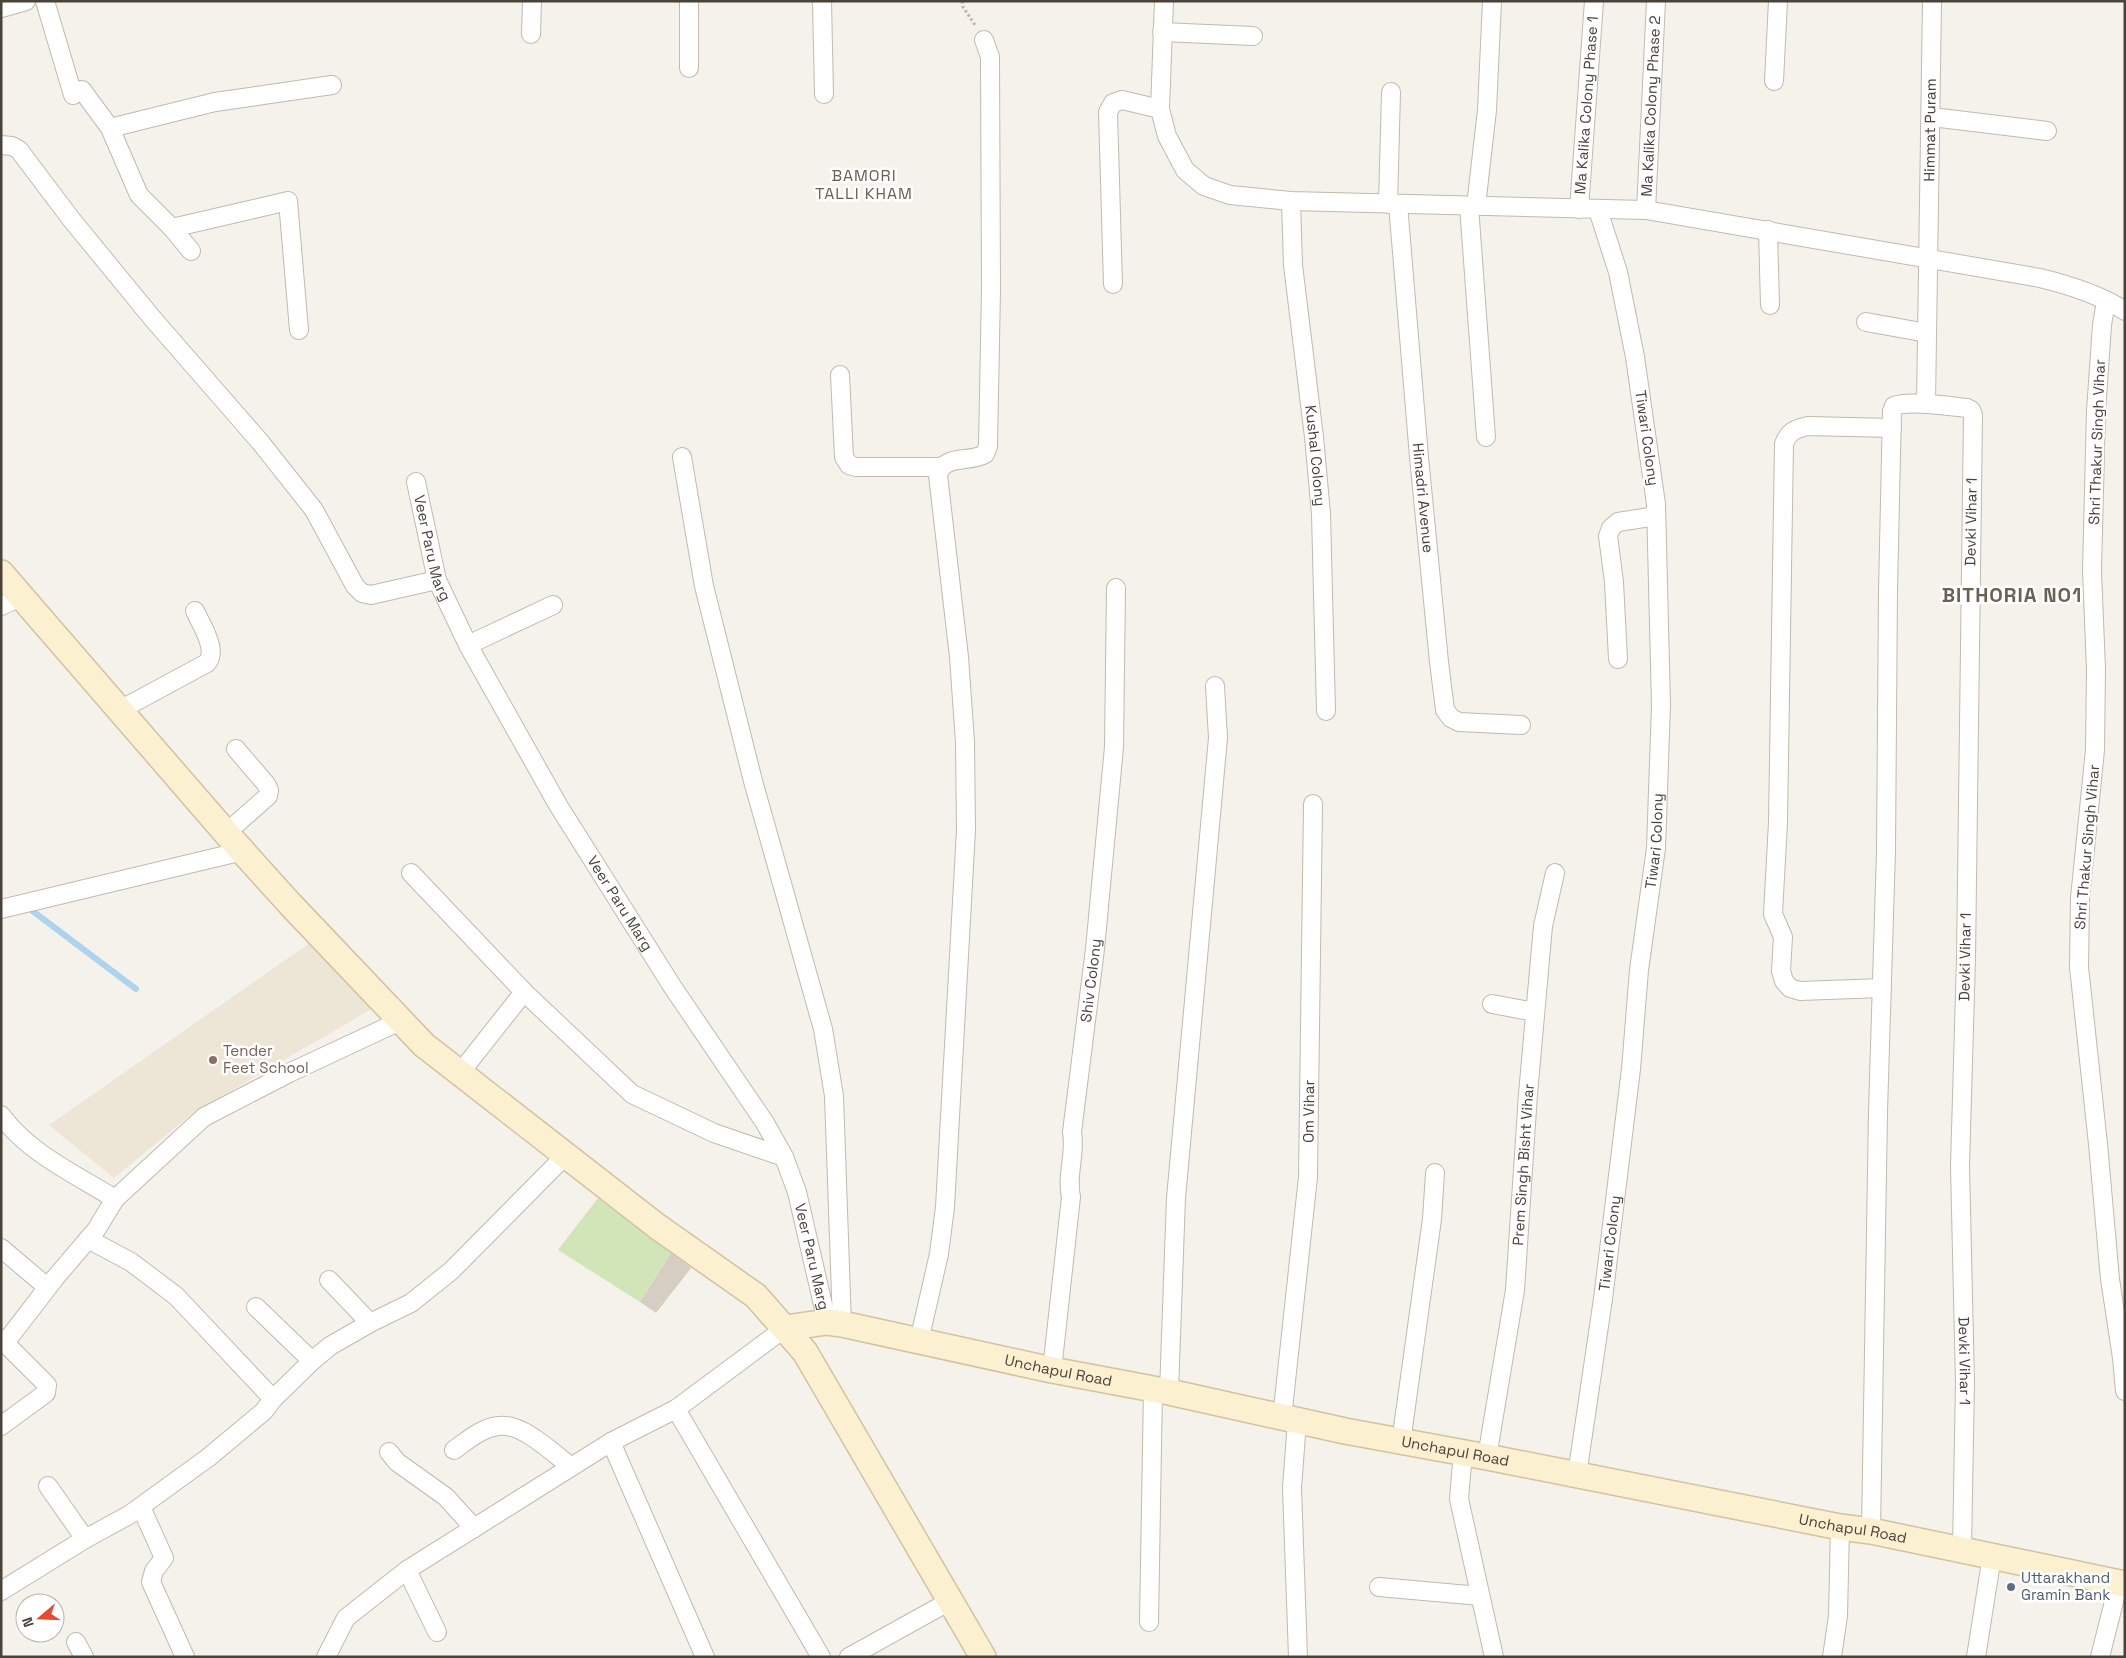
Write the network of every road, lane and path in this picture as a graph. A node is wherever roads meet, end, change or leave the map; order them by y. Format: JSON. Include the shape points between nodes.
{"nodes":[{"id":1,"x":26,"y":1,"type":"edge"},
{"id":2,"x":44,"y":1,"type":"edge"},
{"id":3,"x":532,"y":1,"type":"edge"},
{"id":4,"x":689,"y":1,"type":"edge"},
{"id":5,"x":822,"y":1,"type":"edge"},
{"id":6,"x":962,"y":1,"type":"edge"},
{"id":7,"x":1164,"y":1,"type":"edge"},
{"id":8,"x":1492,"y":1,"type":"edge"},
{"id":9,"x":1594,"y":1,"type":"edge"},
{"id":10,"x":1656,"y":1,"type":"edge"},
{"id":11,"x":1778,"y":1,"type":"edge"},
{"id":12,"x":1932,"y":1,"type":"edge"},
{"id":13,"x":1,"y":8,"type":"edge"},
{"id":14,"x":1162,"y":32,"type":"junction"},
{"id":15,"x":531,"y":34,"type":"dead end"},
{"id":16,"x":1253,"y":36,"type":"dead end"},
{"id":17,"x":984,"y":40,"type":"joint"},
{"id":18,"x":690,"y":68,"type":"dead end"},
{"id":19,"x":1774,"y":81,"type":"dead end"},
{"id":20,"x":332,"y":85,"type":"dead end"},
{"id":21,"x":1391,"y":92,"type":"dead end"},
{"id":22,"x":824,"y":94,"type":"dead end"},
{"id":23,"x":1160,"y":109,"type":"junction"},
{"id":24,"x":1932,"y":117,"type":"junction"},
{"id":25,"x":110,"y":128,"type":"junction"},
{"id":26,"x":2047,"y":131,"type":"dead end"},
{"id":27,"x":1,"y":145,"type":"edge"},
{"id":28,"x":1291,"y":201,"type":"junction"},
{"id":29,"x":1393,"y":204,"type":"junction"},
{"id":30,"x":1472,"y":206,"type":"junction"},
{"id":31,"x":1578,"y":209,"type":"junction"},
{"id":32,"x":1598,"y":210,"type":"junction"},
{"id":33,"x":1646,"y":210,"type":"junction"},
{"id":34,"x":172,"y":228,"type":"junction"},
{"id":35,"x":1768,"y":230,"type":"junction"},
{"id":36,"x":191,"y":251,"type":"dead end"},
{"id":37,"x":1928,"y":260,"type":"junction"},
{"id":38,"x":1113,"y":284,"type":"dead end"},
{"id":39,"x":2106,"y":301,"type":"junction"},
{"id":40,"x":1770,"y":305,"type":"dead end"},
{"id":41,"x":2125,"y":311,"type":"edge"},
{"id":42,"x":1866,"y":322,"type":"dead end"},
{"id":43,"x":299,"y":330,"type":"dead end"},
{"id":44,"x":1927,"y":332,"type":"junction"},
{"id":45,"x":840,"y":375,"type":"dead end"},
{"id":46,"x":1926,"y":404,"type":"junction"},
{"id":47,"x":1892,"y":428,"type":"junction"},
{"id":48,"x":1486,"y":437,"type":"dead end"},
{"id":49,"x":682,"y":457,"type":"dead end"},
{"id":50,"x":940,"y":467,"type":"junction"},
{"id":51,"x":416,"y":482,"type":"dead end"},
{"id":52,"x":1656,"y":516,"type":"junction"},
{"id":53,"x":1,"y":573,"type":"edge"},
{"id":54,"x":437,"y":580,"type":"junction"},
{"id":55,"x":1116,"y":588,"type":"dead end"},
{"id":56,"x":11,"y":602,"type":"edge"},
{"id":57,"x":553,"y":605,"type":"dead end"},
{"id":58,"x":196,"y":611,"type":"dead end"},
{"id":59,"x":468,"y":645,"type":"junction"},
{"id":60,"x":1618,"y":659,"type":"dead end"},
{"id":61,"x":1214,"y":686,"type":"dead end"},
{"id":62,"x":120,"y":710,"type":"junction"},
{"id":63,"x":1326,"y":711,"type":"dead end"},
{"id":64,"x":1521,"y":725,"type":"dead end"},
{"id":65,"x":236,"y":749,"type":"dead end"},
{"id":66,"x":1313,"y":804,"type":"dead end"},
{"id":67,"x":226,"y":833,"type":"junction"},
{"id":68,"x":243,"y":851,"type":"junction"},
{"id":69,"x":411,"y":873,"type":"dead end"},
{"id":70,"x":1554,"y":873,"type":"dead end"},
{"id":71,"x":1,"y":909,"type":"edge"},
{"id":72,"x":1882,"y":988,"type":"junction"},
{"id":73,"x":524,"y":992,"type":"junction"},
{"id":74,"x":1492,"y":1004,"type":"dead end"},
{"id":75,"x":1536,"y":1012,"type":"junction"},
{"id":76,"x":400,"y":1021,"type":"junction"},
{"id":77,"x":460,"y":1073,"type":"junction"},
{"id":78,"x":1,"y":1115,"type":"edge"},
{"id":79,"x":565,"y":1156,"type":"junction"},
{"id":80,"x":784,"y":1157,"type":"junction"},
{"id":81,"x":1435,"y":1173,"type":"dead end"},
{"id":82,"x":115,"y":1199,"type":"junction"},
{"id":83,"x":88,"y":1239,"type":"junction"},
{"id":84,"x":1,"y":1248,"type":"edge"},
{"id":85,"x":329,"y":1280,"type":"dead end"},
{"id":86,"x":47,"y":1287,"type":"junction"},
{"id":87,"x":256,"y":1307,"type":"dead end"},
{"id":88,"x":370,"y":1323,"type":"junction"},
{"id":89,"x":834,"y":1323,"type":"junction"},
{"id":90,"x":785,"y":1328,"type":"junction"},
{"id":91,"x":3,"y":1341,"type":"edge"},
{"id":92,"x":919,"y":1341,"type":"junction"},
{"id":93,"x":312,"y":1361,"type":"junction"},
{"id":94,"x":1052,"y":1370,"type":"junction"},
{"id":95,"x":1161,"y":1391,"type":"junction"},
{"id":96,"x":2125,"y":1391,"type":"edge"},
{"id":97,"x":273,"y":1399,"type":"junction"},
{"id":98,"x":676,"y":1409,"type":"junction"},
{"id":99,"x":1289,"y":1419,"type":"junction"},
{"id":100,"x":1,"y":1426,"type":"edge"},
{"id":101,"x":611,"y":1442,"type":"junction"},
{"id":102,"x":1401,"y":1442,"type":"junction"},
{"id":103,"x":454,"y":1450,"type":"dead end"},
{"id":104,"x":389,"y":1452,"type":"dead end"},
{"id":105,"x":1463,"y":1452,"type":"junction"},
{"id":106,"x":1487,"y":1457,"type":"junction"},
{"id":107,"x":570,"y":1466,"type":"junction"},
{"id":108,"x":1578,"y":1475,"type":"junction"},
{"id":109,"x":48,"y":1486,"type":"dead end"},
{"id":110,"x":141,"y":1506,"type":"junction"},
{"id":111,"x":1840,"y":1527,"type":"junction"},
{"id":112,"x":474,"y":1528,"type":"junction"},
{"id":113,"x":1871,"y":1531,"type":"junction"},
{"id":114,"x":85,"y":1539,"type":"junction"},
{"id":115,"x":1962,"y":1550,"type":"junction"},
{"id":116,"x":1992,"y":1556,"type":"junction"},
{"id":117,"x":407,"y":1570,"type":"junction"},
{"id":118,"x":2122,"y":1583,"type":"edge"},
{"id":119,"x":1379,"y":1587,"type":"dead end"},
{"id":120,"x":1,"y":1592,"type":"edge"},
{"id":121,"x":1480,"y":1596,"type":"junction"},
{"id":122,"x":950,"y":1601,"type":"junction"},
{"id":123,"x":1149,"y":1622,"type":"dead end"},
{"id":124,"x":437,"y":1632,"type":"dead end"},
{"id":125,"x":185,"y":1657,"type":"edge"},
{"id":126,"x":326,"y":1657,"type":"edge"},
{"id":127,"x":705,"y":1657,"type":"edge"},
{"id":128,"x":821,"y":1657,"type":"edge"},
{"id":129,"x":850,"y":1657,"type":"edge"},
{"id":130,"x":983,"y":1657,"type":"edge"},
{"id":131,"x":1298,"y":1657,"type":"edge"},
{"id":132,"x":1494,"y":1657,"type":"edge"},
{"id":133,"x":1832,"y":1657,"type":"edge"},
{"id":134,"x":1976,"y":1657,"type":"edge"},
{"id":135,"x":2100,"y":1657,"type":"edge"}],
"edges":[{"from":1,"to":13,"type":"street"},
{"from":2,"to":25,"type":"street","via":[[73,95],[82,90]]},
{"from":3,"to":15,"type":"street"},
{"from":4,"to":18,"type":"street"},
{"from":5,"to":22,"type":"street"},
{"from":6,"to":17,"type":"path"},
{"from":7,"to":14,"type":"street"},
{"from":8,"to":30,"type":"street","via":[[1487,110]]},
{"from":9,"to":31,"type":"street","name":"Ma Kalika Colony Phase 1"},
{"from":10,"to":33,"type":"street","name":"Ma Kalika Colony Phase 2"},
{"from":11,"to":19,"type":"street"},
{"from":12,"to":24,"type":"street","name":"Himmat Puram"},
{"from":14,"to":16,"type":"street"},
{"from":14,"to":23,"type":"street"},
{"from":17,"to":50,"type":"street","via":[[990,57],[988,446],[979,458],[946,462]]},
{"from":20,"to":25,"type":"street","via":[[215,102]]},
{"from":21,"to":29,"type":"street","name":"Himadri Avenue"},
{"from":23,"to":28,"type":"street","via":[[1167,136],[1184,170],[1204,186],[1230,195]]},
{"from":23,"to":38,"type":"street","via":[[1122,100],[1112,103],[1108,112]]},
{"from":24,"to":26,"type":"street"},
{"from":24,"to":37,"type":"street","name":"Himmat Puram"},
{"from":25,"to":34,"type":"street","via":[[139,195]]},
{"from":27,"to":54,"type":"street","via":[[19,150],[76,226],[261,443],[314,510],[362,593],[370,595]]},
{"from":28,"to":29,"type":"street"},
{"from":28,"to":63,"type":"street","name":"Kushal Colony","via":[[1293,265],[1321,514]]},
{"from":29,"to":30,"type":"street"},
{"from":29,"to":64,"type":"street","name":"Himadri Avenue","via":[[1445,710],[1459,722]]},
{"from":30,"to":31,"type":"street"},
{"from":30,"to":48,"type":"street"},
{"from":31,"to":32,"type":"street"},
{"from":32,"to":33,"type":"street"},
{"from":32,"to":52,"type":"street","name":"Tiwari Colony","via":[[1618,272],[1635,357]]},
{"from":33,"to":35,"type":"street"},
{"from":34,"to":36,"type":"street"},
{"from":34,"to":43,"type":"street","via":[[288,201]]},
{"from":35,"to":37,"type":"street"},
{"from":35,"to":40,"type":"street"},
{"from":37,"to":39,"type":"street","via":[[2040,278],[2073,286]]},
{"from":37,"to":44,"type":"street","name":"Himmat Puram"},
{"from":39,"to":41,"type":"street"},
{"from":39,"to":96,"type":"street","name":"Shri Thakur Singh Vihar","via":[[2096,430],[2092,571],[2095,750],[2080,898],[2079,967],[2110,1279]]},
{"from":42,"to":44,"type":"street"},
{"from":44,"to":46,"type":"street","name":"Himmat Puram"},
{"from":45,"to":50,"type":"street","via":[[844,457],[849,465]]},
{"from":46,"to":47,"type":"street","name":"Devki Vihar 1","via":[[1894,406]]},
{"from":46,"to":115,"type":"street","name":"Devki Vihar 1","via":[[1967,408],[1973,415],[1960,1166],[1965,1383]]},
{"from":47,"to":72,"type":"street"},
{"from":47,"to":72,"type":"street","via":[[1808,426],[1796,428],[1788,434],[1784,444],[1778,822],[1773,914],[1783,937],[1781,971],[1790,988],[1800,991]]},
{"from":49,"to":89,"type":"street","via":[[704,586],[752,781],[823,1029],[834,1096]]},
{"from":50,"to":92,"type":"street","via":[[938,475],[959,657],[965,742],[966,830],[945,1207],[939,1254]]},
{"from":51,"to":54,"type":"street","name":"Veer Paru Marg"},
{"from":52,"to":60,"type":"street","via":[[1618,522],[1608,536]]},
{"from":52,"to":108,"type":"street","name":"Tiwari Colony","via":[[1661,705],[1656,848],[1639,970],[1631,1069],[1604,1289]]},
{"from":53,"to":56,"type":"street"},
{"from":54,"to":59,"type":"street","name":"Veer Paru Marg"},
{"from":55,"to":94,"type":"street","name":"Shiv Colony","via":[[1114,748],[1095,949],[1072,1132],[1074,1144],[1069,1185],[1072,1196]]},
{"from":56,"to":62,"type":"street"},
{"from":57,"to":59,"type":"street"},
{"from":58,"to":62,"type":"street","via":[[212,650],[212,658]]},
{"from":59,"to":80,"type":"street","name":"Veer Paru Marg","via":[[558,805]]},
{"from":61,"to":95,"type":"street","via":[[1218,738]]},
{"from":62,"to":67,"type":"street"},
{"from":65,"to":67,"type":"street","via":[[269,790],[268,796]]},
{"from":66,"to":99,"type":"street","name":"Om Vihar","via":[[1308,1177]]},
{"from":67,"to":68,"type":"street"},
{"from":68,"to":71,"type":"street"},
{"from":68,"to":76,"type":"street"},
{"from":69,"to":73,"type":"street"},
{"from":70,"to":75,"type":"street","name":"Prem Singh Bisht Vihar","via":[[1543,926]]},
{"from":72,"to":113,"type":"street"},
{"from":73,"to":77,"type":"street"},
{"from":73,"to":80,"type":"street","via":[[632,1094],[714,1133]]},
{"from":74,"to":75,"type":"street"},
{"from":75,"to":106,"type":"street","name":"Prem Singh Bisht Vihar","via":[[1515,1290]]},
{"from":76,"to":77,"type":"street"},
{"from":76,"to":82,"type":"street","via":[[204,1117]]},
{"from":77,"to":79,"type":"street"},
{"from":78,"to":82,"type":"street","via":[[22,1138],[48,1158]]},
{"from":79,"to":88,"type":"street","via":[[451,1271],[412,1303]]},
{"from":79,"to":90,"type":"street","via":[[756,1296]]},
{"from":80,"to":89,"type":"street","name":"Veer Paru Marg"},
{"from":81,"to":102,"type":"street","via":[[1432,1219]]},
{"from":82,"to":83,"type":"street"},
{"from":83,"to":86,"type":"street"},
{"from":83,"to":97,"type":"street","via":[[132,1262],[176,1296]]},
{"from":84,"to":86,"type":"street"},
{"from":85,"to":88,"type":"street"},
{"from":86,"to":91,"type":"street"},
{"from":87,"to":93,"type":"street"},
{"from":88,"to":93,"type":"street","via":[[330,1346]]},
{"from":89,"to":90,"type":"street","name":"Unchapul Road"},
{"from":89,"to":92,"type":"street","name":"Unchapul Road"},
{"from":90,"to":98,"type":"street"},
{"from":90,"to":122,"type":"street","via":[[805,1352]]},
{"from":91,"to":100,"type":"street","via":[[48,1389]]},
{"from":92,"to":94,"type":"street","name":"Unchapul Road"},
{"from":93,"to":97,"type":"street"},
{"from":94,"to":95,"type":"street","name":"Unchapul Road"},
{"from":95,"to":99,"type":"street","name":"Unchapul Road"},
{"from":95,"to":123,"type":"street"},
{"from":97,"to":110,"type":"street","via":[[264,1411],[209,1457]]},
{"from":98,"to":101,"type":"street"},
{"from":98,"to":128,"type":"street"},
{"from":99,"to":102,"type":"street","name":"Unchapul Road"},
{"from":99,"to":131,"type":"street","name":"Om Vihar"},
{"from":101,"to":107,"type":"street"},
{"from":101,"to":127,"type":"street"},
{"from":102,"to":105,"type":"street","name":"Unchapul Road"},
{"from":103,"to":107,"type":"street","via":[[476,1434],[509,1425],[521,1429]]},
{"from":104,"to":112,"type":"street","via":[[397,1462],[446,1497]]},
{"from":105,"to":106,"type":"street","name":"Unchapul Road"},
{"from":105,"to":121,"type":"street","via":[[1459,1499]]},
{"from":106,"to":108,"type":"street","name":"Unchapul Road"},
{"from":107,"to":112,"type":"street"},
{"from":108,"to":111,"type":"street","name":"Unchapul Road"},
{"from":109,"to":114,"type":"street"},
{"from":110,"to":114,"type":"street","via":[[129,1516]]},
{"from":110,"to":125,"type":"street","via":[[164,1558],[154,1571],[151,1582]]},
{"from":111,"to":113,"type":"street","name":"Unchapul Road"},
{"from":111,"to":133,"type":"street","via":[[1838,1616]]},
{"from":112,"to":117,"type":"street"},
{"from":113,"to":115,"type":"street","name":"Unchapul Road"},
{"from":114,"to":120,"type":"street"},
{"from":115,"to":116,"type":"street","name":"Unchapul Road"},
{"from":116,"to":118,"type":"street","name":"Unchapul Road"},
{"from":116,"to":134,"type":"street"},
{"from":117,"to":124,"type":"street"},
{"from":117,"to":126,"type":"street","via":[[346,1618]]},
{"from":118,"to":135,"type":"street"},
{"from":119,"to":121,"type":"street"},
{"from":121,"to":132,"type":"street"},
{"from":122,"to":129,"type":"street"},
{"from":122,"to":130,"type":"street"}]}
